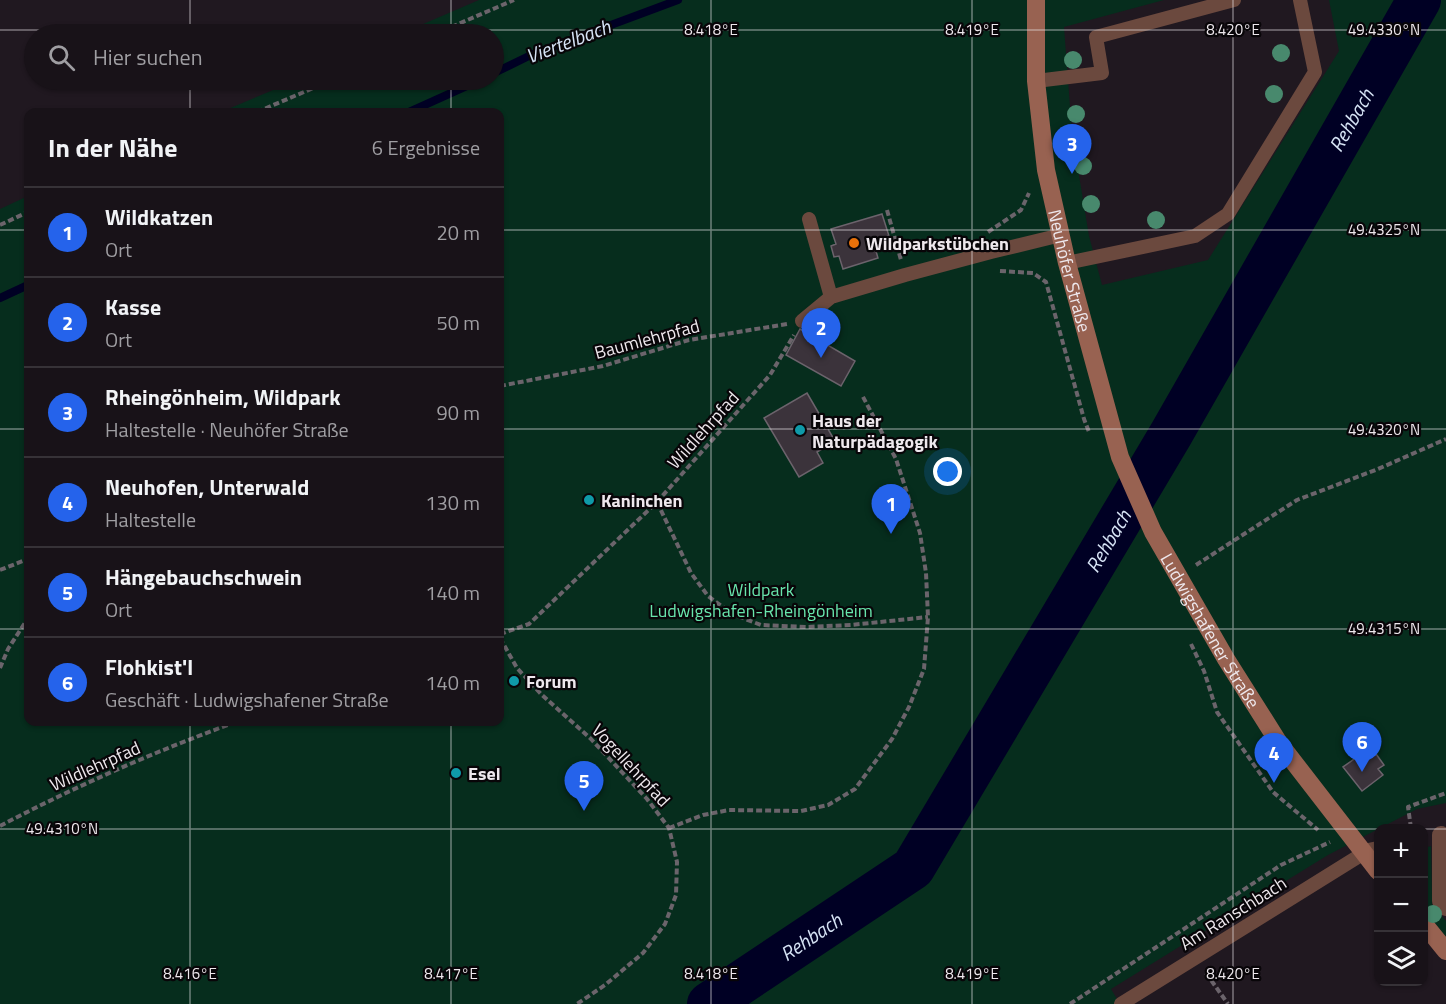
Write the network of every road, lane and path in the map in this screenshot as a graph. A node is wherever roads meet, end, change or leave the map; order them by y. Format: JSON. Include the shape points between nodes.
{"nodes":[{"id":1,"x":514,"y":0,"type":"edge"},
{"id":2,"x":1036,"y":0,"type":"edge"},
{"id":3,"x":1234,"y":0,"type":"edge"},
{"id":4,"x":1300,"y":0,"type":"edge"},
{"id":5,"x":458,"y":24,"type":"edge"},
{"id":6,"x":1036,"y":81,"type":"junction"},
{"id":7,"x":309,"y":90,"type":"edge"},
{"id":8,"x":266,"y":108,"type":"edge"},
{"id":9,"x":887,"y":210,"type":"dead end"},
{"id":10,"x":24,"y":214,"type":"edge"},
{"id":11,"x":809,"y":219,"type":"dead end"},
{"id":12,"x":0,"y":225,"type":"edge"},
{"id":13,"x":1061,"y":235,"type":"junction"},
{"id":14,"x":1067,"y":263,"type":"junction"},
{"id":15,"x":905,"y":275,"type":"junction"},
{"id":16,"x":831,"y":297,"type":"junction"},
{"id":17,"x":802,"y":321,"type":"junction"},
{"id":18,"x":504,"y":385,"type":"edge"},
{"id":19,"x":862,"y":395,"type":"dead end"},
{"id":20,"x":1446,"y":439,"type":"edge"},
{"id":21,"x":657,"y":502,"type":"junction"},
{"id":22,"x":1153,"y":532,"type":"joint"},
{"id":23,"x":24,"y":561,"type":"edge"},
{"id":24,"x":0,"y":570,"type":"edge"},
{"id":25,"x":1177,"y":576,"type":"junction"},
{"id":26,"x":928,"y":617,"type":"junction"},
{"id":27,"x":24,"y":624,"type":"edge"},
{"id":28,"x":504,"y":634,"type":"edge"},
{"id":29,"x":504,"y":644,"type":"edge"},
{"id":30,"x":0,"y":668,"type":"edge"},
{"id":31,"x":226,"y":726,"type":"edge"},
{"id":32,"x":1446,"y":793,"type":"edge"},
{"id":33,"x":1410,"y":824,"type":"edge"},
{"id":34,"x":0,"y":826,"type":"edge"},
{"id":35,"x":669,"y":828,"type":"junction"},
{"id":36,"x":1437,"y":836,"type":"edge"},
{"id":37,"x":1330,"y":842,"type":"dead end"},
{"id":38,"x":1371,"y":852,"type":"edge"},
{"id":39,"x":1446,"y":907,"type":"edge"},
{"id":40,"x":1428,"y":929,"type":"edge"},
{"id":41,"x":1446,"y":951,"type":"edge"},
{"id":42,"x":1195,"y":958,"type":"junction"},
{"id":43,"x":577,"y":1004,"type":"edge"},
{"id":44,"x":1070,"y":1004,"type":"edge"},
{"id":45,"x":1121,"y":1004,"type":"edge"},
{"id":46,"x":1227,"y":1004,"type":"edge"}],
"edges":[{"from":1,"to":5,"type":"path"},
{"from":2,"to":6,"type":"main road","name":"Neuhöfer Straße"},
{"from":3,"to":6,"type":"lane","via":[[1096,37],[1102,73]]},
{"from":4,"to":14,"type":"lane","via":[[1315,72],[1228,214],[1195,236]]},
{"from":6,"to":13,"type":"main road","name":"Neuhöfer Straße","via":[[1046,170]]},
{"from":7,"to":8,"type":"path"},
{"from":9,"to":15,"type":"path"},
{"from":10,"to":12,"type":"path"},
{"from":11,"to":16,"type":"lane"},
{"from":13,"to":14,"type":"main road","name":"Neuhöfer Straße"},
{"from":13,"to":15,"type":"lane"},
{"from":14,"to":22,"type":"main road","name":"Neuhöfer Straße","via":[[1120,456]]},
{"from":15,"to":16,"type":"lane"},
{"from":16,"to":17,"type":"lane"},
{"from":17,"to":18,"type":"path","name":"Baumlehrpfad","via":[[689,340],[603,366]]},
{"from":17,"to":21,"type":"path","name":"Wildlehrpfad","via":[[770,375]]},
{"from":19,"to":26,"type":"path","via":[[896,459],[921,533]]},
{"from":20,"to":25,"type":"path","via":[[1297,500]]},
{"from":21,"to":26,"type":"path","via":[[691,573],[708,596],[732,614],[761,625],[806,627]]},
{"from":21,"to":28,"type":"path","name":"Wildlehrpfad","via":[[529,624]]},
{"from":22,"to":25,"type":"main road","name":"Ludwigshafener Straße"},
{"from":23,"to":24,"type":"path"},
{"from":25,"to":38,"type":"main road","name":"Ludwigshafener Straße","via":[[1279,743]]},
{"from":26,"to":35,"type":"path","via":[[924,669],[909,707],[892,739],[855,789],[828,805],[801,811],[729,810]]},
{"from":27,"to":30,"type":"path"},
{"from":29,"to":35,"type":"path","name":"Vogellehrpfad","via":[[517,668],[591,739]]},
{"from":31,"to":34,"type":"path","name":"Wildlehrpfad","via":[[115,771]]},
{"from":32,"to":33,"type":"path","via":[[1408,807]]},
{"from":35,"to":43,"type":"path","name":"Vogellehrpfad","via":[[677,862],[676,895],[665,924],[644,953]]},
{"from":36,"to":39,"type":"street","via":[[1441,901]]},
{"from":37,"to":44,"type":"path","via":[[1281,865]]},
{"from":38,"to":42,"type":"lane","name":"Am Ranschbach"},
{"from":40,"to":41,"type":"main road"},
{"from":42,"to":45,"type":"lane","name":"Am Ranschbach"},
{"from":42,"to":46,"type":"path"}]}
